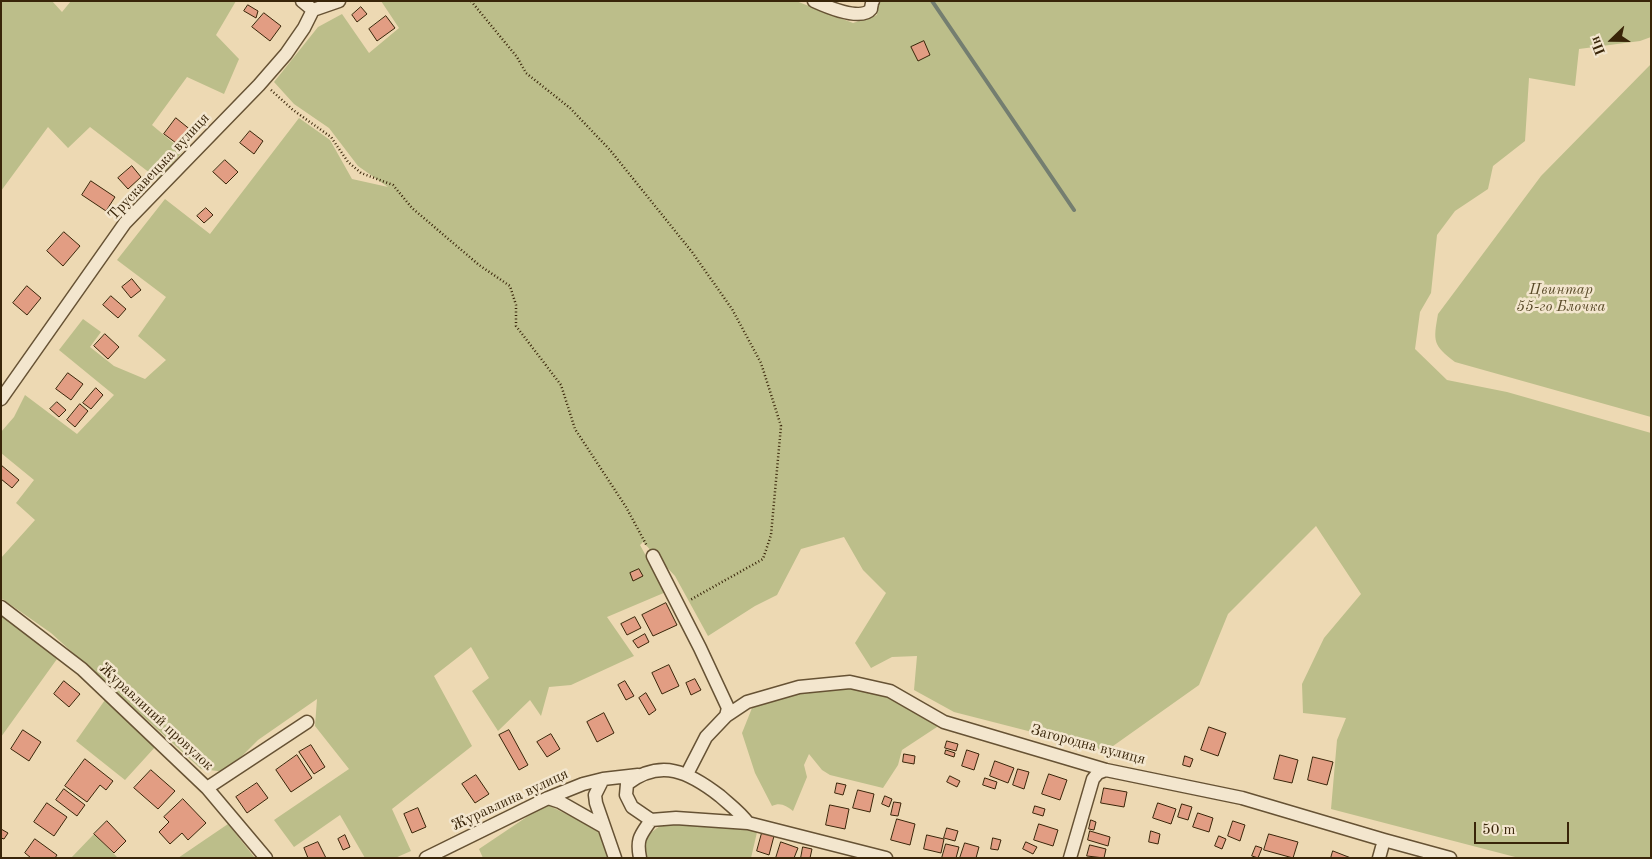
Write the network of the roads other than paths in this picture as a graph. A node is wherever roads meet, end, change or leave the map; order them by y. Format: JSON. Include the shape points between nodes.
{"nodes":[{"id":1,"x":302,"y":1,"type":"edge"},
{"id":2,"x":339,"y":1,"type":"edge"},
{"id":3,"x":814,"y":1,"type":"edge"},
{"id":4,"x":873,"y":1,"type":"edge"},
{"id":5,"x":313,"y":10,"type":"junction"},
{"id":6,"x":1,"y":399,"type":"edge"},
{"id":7,"x":653,"y":556,"type":"road end"},
{"id":8,"x":1,"y":607,"type":"edge"},
{"id":9,"x":726,"y":716,"type":"junction"},
{"id":10,"x":307,"y":722,"type":"dead end"},
{"id":11,"x":1106,"y":770,"type":"junction"},
{"id":12,"x":688,"y":774,"type":"junction"},
{"id":13,"x":640,"y":775,"type":"junction"},
{"id":14,"x":603,"y":779,"type":"junction"},
{"id":15,"x":207,"y":788,"type":"junction"},
{"id":16,"x":548,"y":798,"type":"junction"},
{"id":17,"x":651,"y":820,"type":"junction"},
{"id":18,"x":748,"y":823,"type":"junction"},
{"id":19,"x":604,"y":826,"type":"junction"},
{"id":20,"x":1384,"y":840,"type":"junction"},
{"id":21,"x":266,"y":858,"type":"edge"},
{"id":22,"x":426,"y":858,"type":"edge"},
{"id":23,"x":614,"y":858,"type":"edge"},
{"id":24,"x":640,"y":858,"type":"edge"},
{"id":25,"x":886,"y":858,"type":"edge"},
{"id":26,"x":1070,"y":858,"type":"edge"},
{"id":27,"x":1379,"y":858,"type":"edge"},
{"id":28,"x":1450,"y":858,"type":"edge"}],
"edges":[{"from":1,"to":5,"type":"street"},
{"from":2,"to":5,"type":"street"},
{"from":3,"to":4,"type":"street","via":[[856,14],[871,9]]},
{"from":5,"to":6,"type":"street","name":"Трускавецька вулиця","via":[[300,35],[262,82],[125,223]]},
{"from":7,"to":9,"type":"street","via":[[723,696],[728,708]]},
{"from":8,"to":15,"type":"street","name":"Журавлиний провулок","via":[[82,669]]},
{"from":9,"to":11,"type":"street","name":"Загородна вулиця","via":[[747,702],[799,687],[850,682],[890,691],[944,722]]},
{"from":9,"to":12,"type":"street","name":"Загородна вулиця","via":[[706,737]]},
{"from":10,"to":15,"type":"street","name":"Журавлиний провулок"},
{"from":11,"to":20,"type":"street","name":"Загородна вулиця","via":[[1242,798]]},
{"from":11,"to":26,"type":"street","via":[[1093,779]]},
{"from":12,"to":13,"type":"street","name":"Журавлина вулиця","via":[[664,769]]},
{"from":12,"to":18,"type":"street","via":[[741,814]]},
{"from":13,"to":14,"type":"street","name":"Журавлина вулиця"},
{"from":13,"to":17,"type":"street","via":[[627,784],[626,795],[632,806]]},
{"from":14,"to":16,"type":"street","name":"Журавлина вулиця"},
{"from":14,"to":19,"type":"street","via":[[596,803]]},
{"from":15,"to":21,"type":"street"},
{"from":16,"to":19,"type":"street"},
{"from":16,"to":22,"type":"street","name":"Журавлина вулиця"},
{"from":17,"to":18,"type":"street","via":[[676,818]]},
{"from":17,"to":24,"type":"street","via":[[639,838]]},
{"from":18,"to":25,"type":"street"},
{"from":19,"to":23,"type":"street"},
{"from":20,"to":27,"type":"street"},
{"from":20,"to":28,"type":"street","name":"Загородна вулиця"}]}
